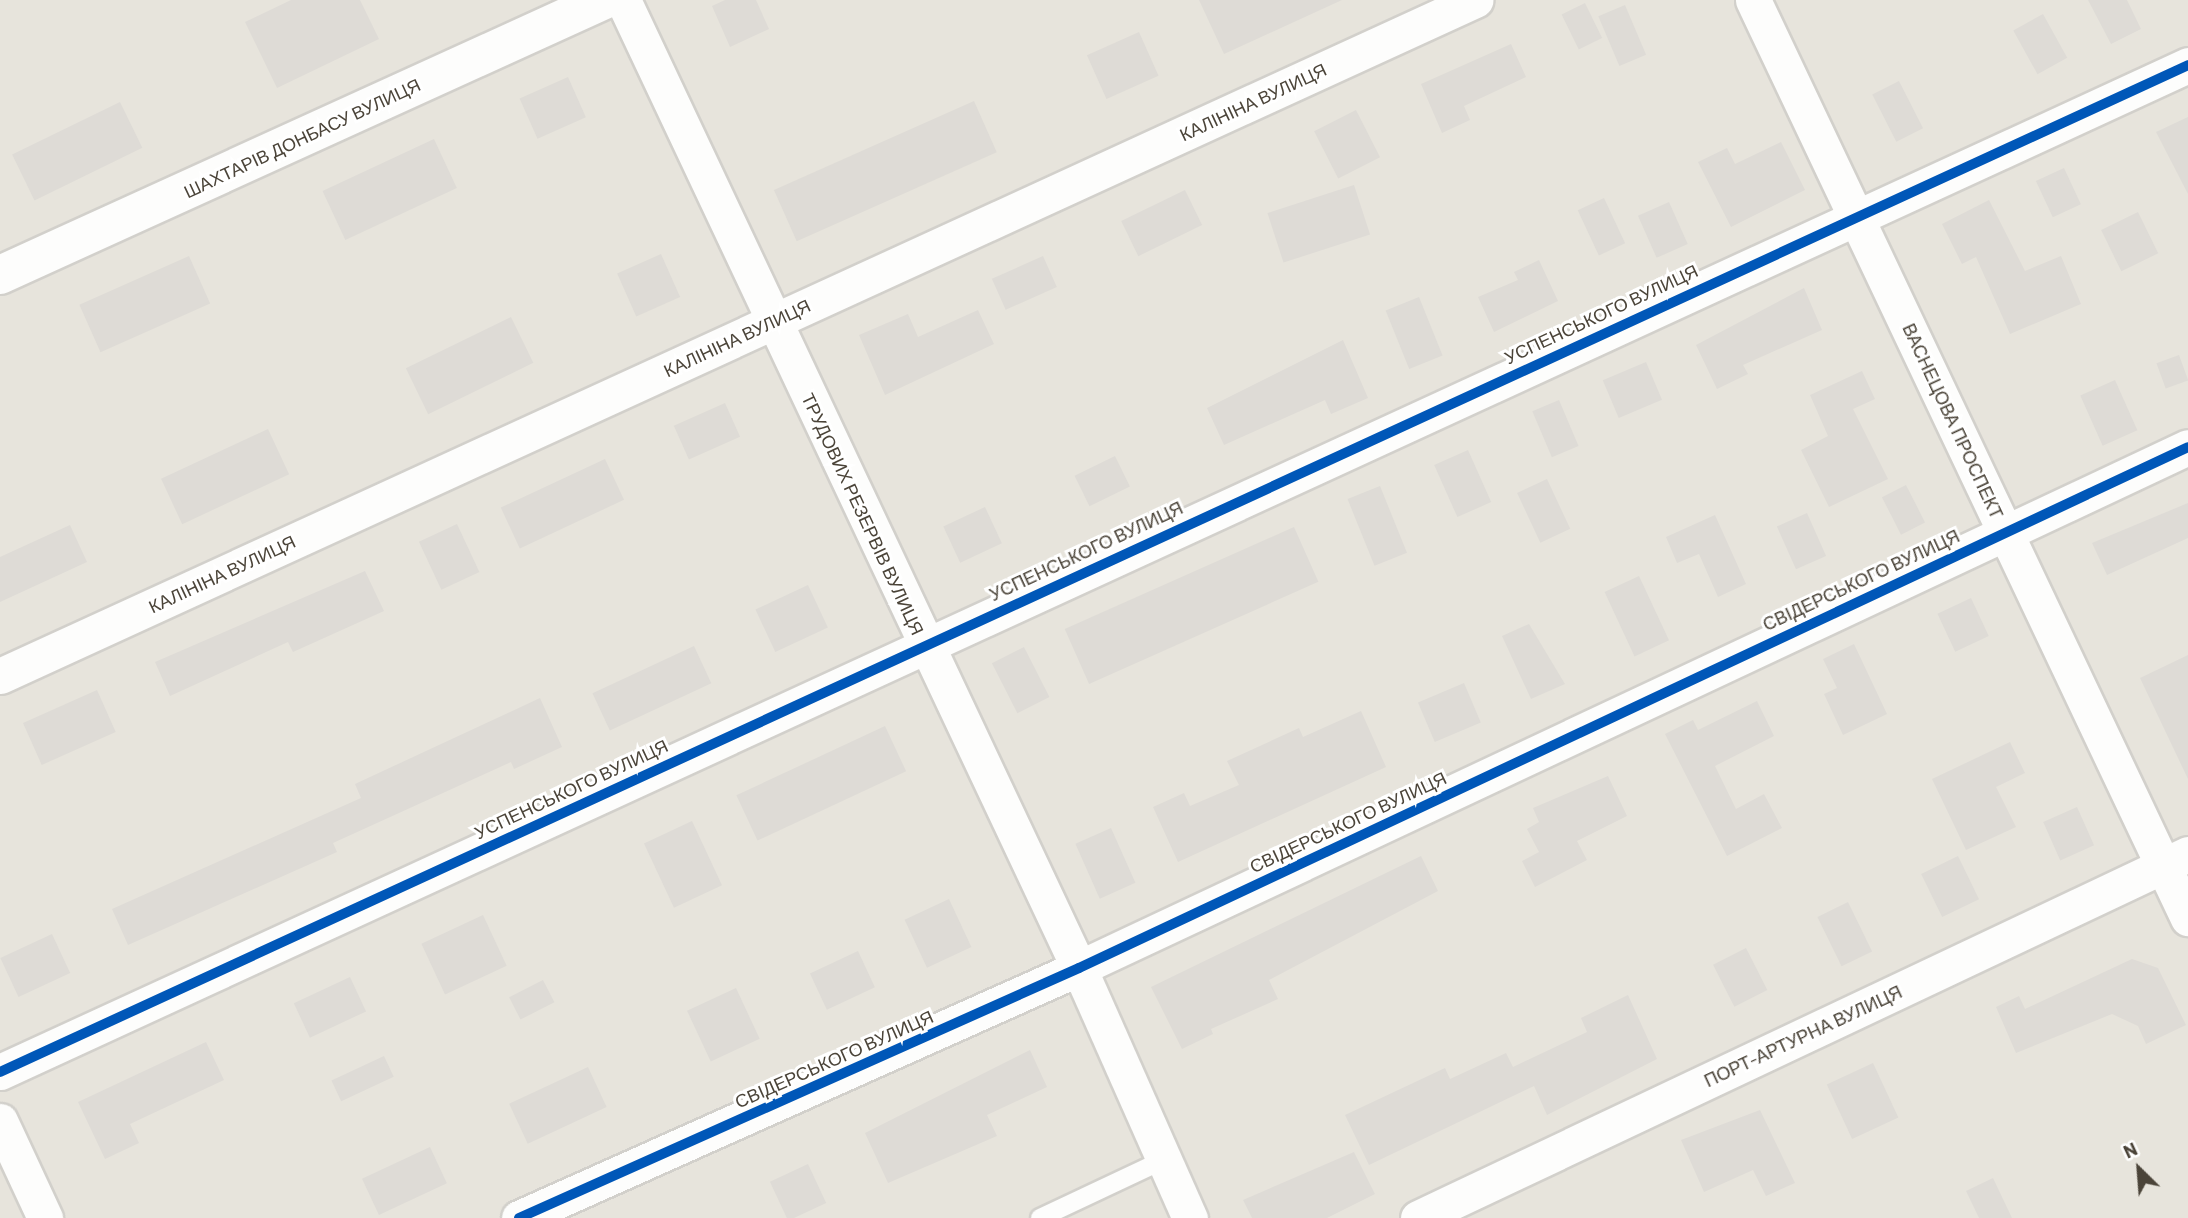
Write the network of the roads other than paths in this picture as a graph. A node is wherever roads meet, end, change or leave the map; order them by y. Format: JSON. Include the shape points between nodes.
{"nodes":[{"id":1,"x":604,"y":0,"type":"edge"},
{"id":2,"x":623,"y":0,"type":"edge"},
{"id":3,"x":1475,"y":0,"type":"edge"},
{"id":4,"x":1753,"y":0,"type":"edge"},
{"id":5,"x":2188,"y":65,"type":"edge"},
{"id":6,"x":1856,"y":216,"type":"junction"},
{"id":7,"x":0,"y":275,"type":"edge"},
{"id":8,"x":772,"y":322,"type":"junction"},
{"id":9,"x":2188,"y":447,"type":"edge"},
{"id":10,"x":2006,"y":531,"type":"junction"},
{"id":11,"x":925,"y":645,"type":"junction"},
{"id":12,"x":0,"y":676,"type":"edge"},
{"id":13,"x":2176,"y":859,"type":"edge"},
{"id":14,"x":2188,"y":918,"type":"edge"},
{"id":15,"x":1079,"y":968,"type":"junction"},
{"id":16,"x":0,"y":1072,"type":"edge"},
{"id":17,"x":0,"y":1121,"type":"edge"},
{"id":18,"x":1161,"y":1161,"type":"junction"},
{"id":19,"x":45,"y":1218,"type":"edge"},
{"id":20,"x":519,"y":1218,"type":"edge"},
{"id":21,"x":1040,"y":1218,"type":"edge"},
{"id":22,"x":1190,"y":1218,"type":"edge"},
{"id":23,"x":1418,"y":1218,"type":"edge"}],
"edges":[{"from":1,"to":7,"type":"street","name":"ШАХТАРІВ ДОНБАСУ ВУЛИЦЯ"},
{"from":2,"to":8,"type":"street","name":"ТРУДОВИХ РЕЗЕРВІВ ВУЛИЦЯ"},
{"from":3,"to":8,"type":"street","name":"КАЛІНІНА ВУЛИЦЯ"},
{"from":4,"to":6,"type":"street","name":"ВАСНЕЦОВА ПРОСПЕКТ"},
{"from":5,"to":6,"type":"street","name":"УСПЕНСЬКОГО ВУЛИЦЯ"},
{"from":6,"to":10,"type":"street","name":"ВАСНЕЦОВА ПРОСПЕКТ"},
{"from":6,"to":11,"type":"street","name":"УСПЕНСЬКОГО ВУЛИЦЯ"},
{"from":8,"to":11,"type":"street","name":"ТРУДОВИХ РЕЗЕРВІВ ВУЛИЦЯ"},
{"from":8,"to":12,"type":"street","name":"КАЛІНІНА ВУЛИЦЯ"},
{"from":9,"to":10,"type":"street","name":"СВІДЕРСЬКОГО ВУЛИЦЯ"},
{"from":10,"to":13,"type":"street","name":"ВАСНЕЦОВА ПРОСПЕКТ"},
{"from":10,"to":15,"type":"street","name":"СВІДЕРСЬКОГО ВУЛИЦЯ"},
{"from":11,"to":15,"type":"street","name":"ТРУДОВИХ РЕЗЕРВІВ ВУЛИЦЯ"},
{"from":11,"to":16,"type":"street","name":"УСПЕНСЬКОГО ВУЛИЦЯ"},
{"from":13,"to":14,"type":"street","name":"ВАСНЕЦОВА ПРОСПЕКТ"},
{"from":13,"to":23,"type":"street","name":"ПОРТ-АРТУРНА ВУЛИЦЯ"},
{"from":15,"to":18,"type":"street","name":"ТРУДОВИХ РЕЗЕРВІВ ВУЛИЦЯ"},
{"from":15,"to":20,"type":"street","name":"СВІДЕРСЬКОГО ВУЛИЦЯ"},
{"from":17,"to":19,"type":"street"},
{"from":18,"to":21,"type":"lane"},
{"from":18,"to":22,"type":"street","name":"ТРУДОВИХ РЕЗЕРВІВ ВУЛИЦЯ"}]}
